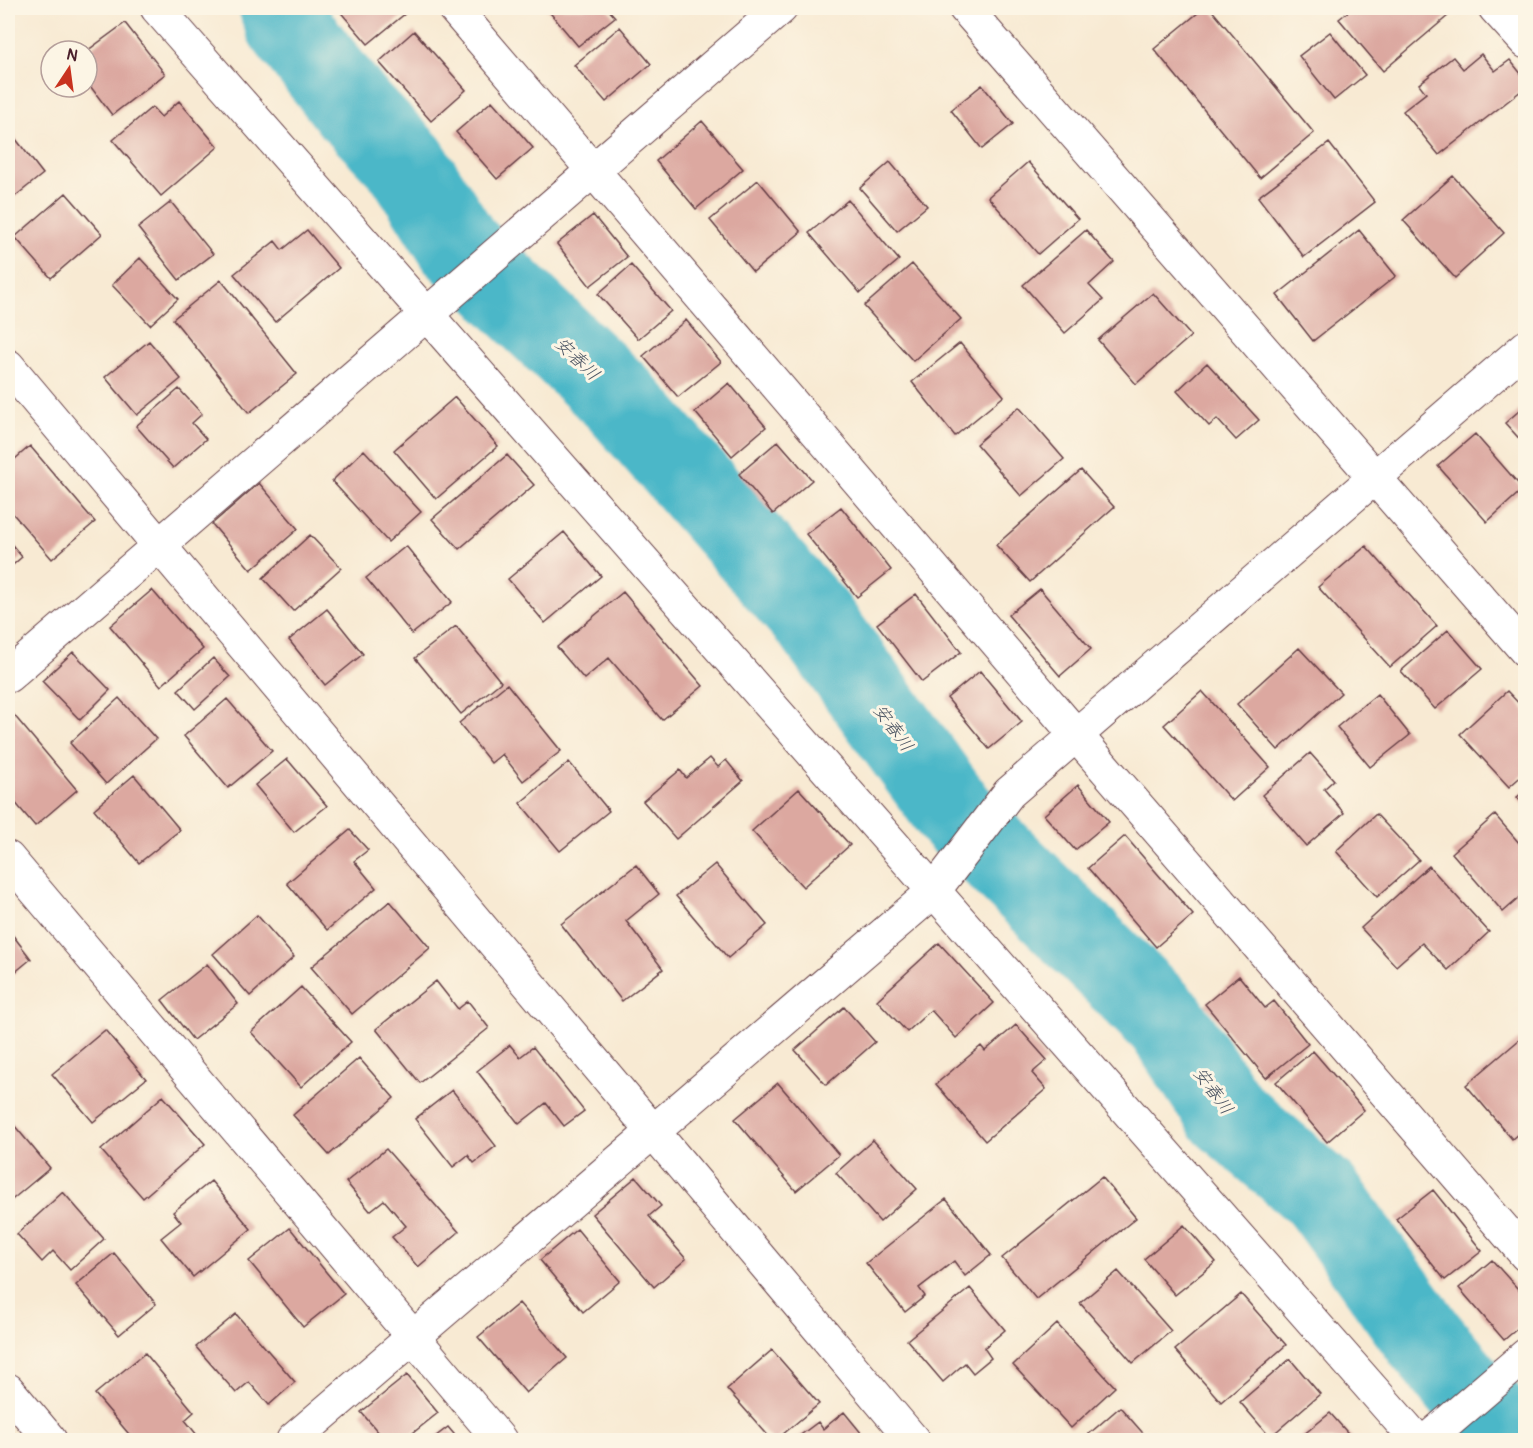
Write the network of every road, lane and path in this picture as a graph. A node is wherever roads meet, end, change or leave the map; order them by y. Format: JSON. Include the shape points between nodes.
{"nodes":[{"id":1,"x":157,"y":8,"type":"edge"},
{"id":2,"x":454,"y":8,"type":"edge"},
{"id":3,"x":781,"y":8,"type":"edge"},
{"id":4,"x":965,"y":8,"type":"edge"},
{"id":5,"x":1495,"y":8,"type":"edge"},
{"id":6,"x":1526,"y":42,"type":"edge"},
{"id":7,"x":594,"y":171,"type":"junction"},
{"id":8,"x":428,"y":313,"type":"junction"},
{"id":9,"x":1526,"y":347,"type":"edge"},
{"id":10,"x":8,"y":366,"type":"edge"},
{"id":11,"x":1374,"y":477,"type":"junction"},
{"id":12,"x":159,"y":545,"type":"junction"},
{"id":13,"x":1526,"y":651,"type":"edge"},
{"id":14,"x":8,"y":676,"type":"edge"},
{"id":15,"x":1076,"y":735,"type":"junction"},
{"id":16,"x":8,"y":858,"type":"edge"},
{"id":17,"x":933,"y":892,"type":"junction"},
{"id":18,"x":653,"y":1132,"type":"junction"},
{"id":19,"x":1526,"y":1256,"type":"edge"},
{"id":20,"x":413,"y":1338,"type":"junction"},
{"id":21,"x":1526,"y":1355,"type":"edge"},
{"id":22,"x":8,"y":1390,"type":"edge"},
{"id":23,"x":50,"y":1440,"type":"edge"},
{"id":24,"x":293,"y":1440,"type":"edge"},
{"id":25,"x":501,"y":1440,"type":"edge"},
{"id":26,"x":913,"y":1440,"type":"edge"},
{"id":27,"x":1417,"y":1440,"type":"edge"},
{"id":28,"x":1427,"y":1440,"type":"edge"}],
"edges":[{"from":1,"to":8,"type":"street"},
{"from":2,"to":7,"type":"street"},
{"from":3,"to":7,"type":"street"},
{"from":4,"to":11,"type":"street"},
{"from":5,"to":6,"type":"street"},
{"from":7,"to":8,"type":"street"},
{"from":7,"to":15,"type":"street"},
{"from":8,"to":12,"type":"street"},
{"from":8,"to":17,"type":"street"},
{"from":9,"to":11,"type":"street"},
{"from":10,"to":12,"type":"street"},
{"from":11,"to":13,"type":"street"},
{"from":11,"to":15,"type":"street"},
{"from":12,"to":14,"type":"street"},
{"from":12,"to":18,"type":"street"},
{"from":15,"to":17,"type":"street","via":[[1009,793]]},
{"from":15,"to":19,"type":"street"},
{"from":16,"to":20,"type":"street"},
{"from":17,"to":18,"type":"street"},
{"from":17,"to":27,"type":"street"},
{"from":18,"to":20,"type":"street"},
{"from":18,"to":26,"type":"street"},
{"from":20,"to":24,"type":"street"},
{"from":20,"to":25,"type":"street"},
{"from":21,"to":28,"type":"street"},
{"from":22,"to":23,"type":"street"}]}
